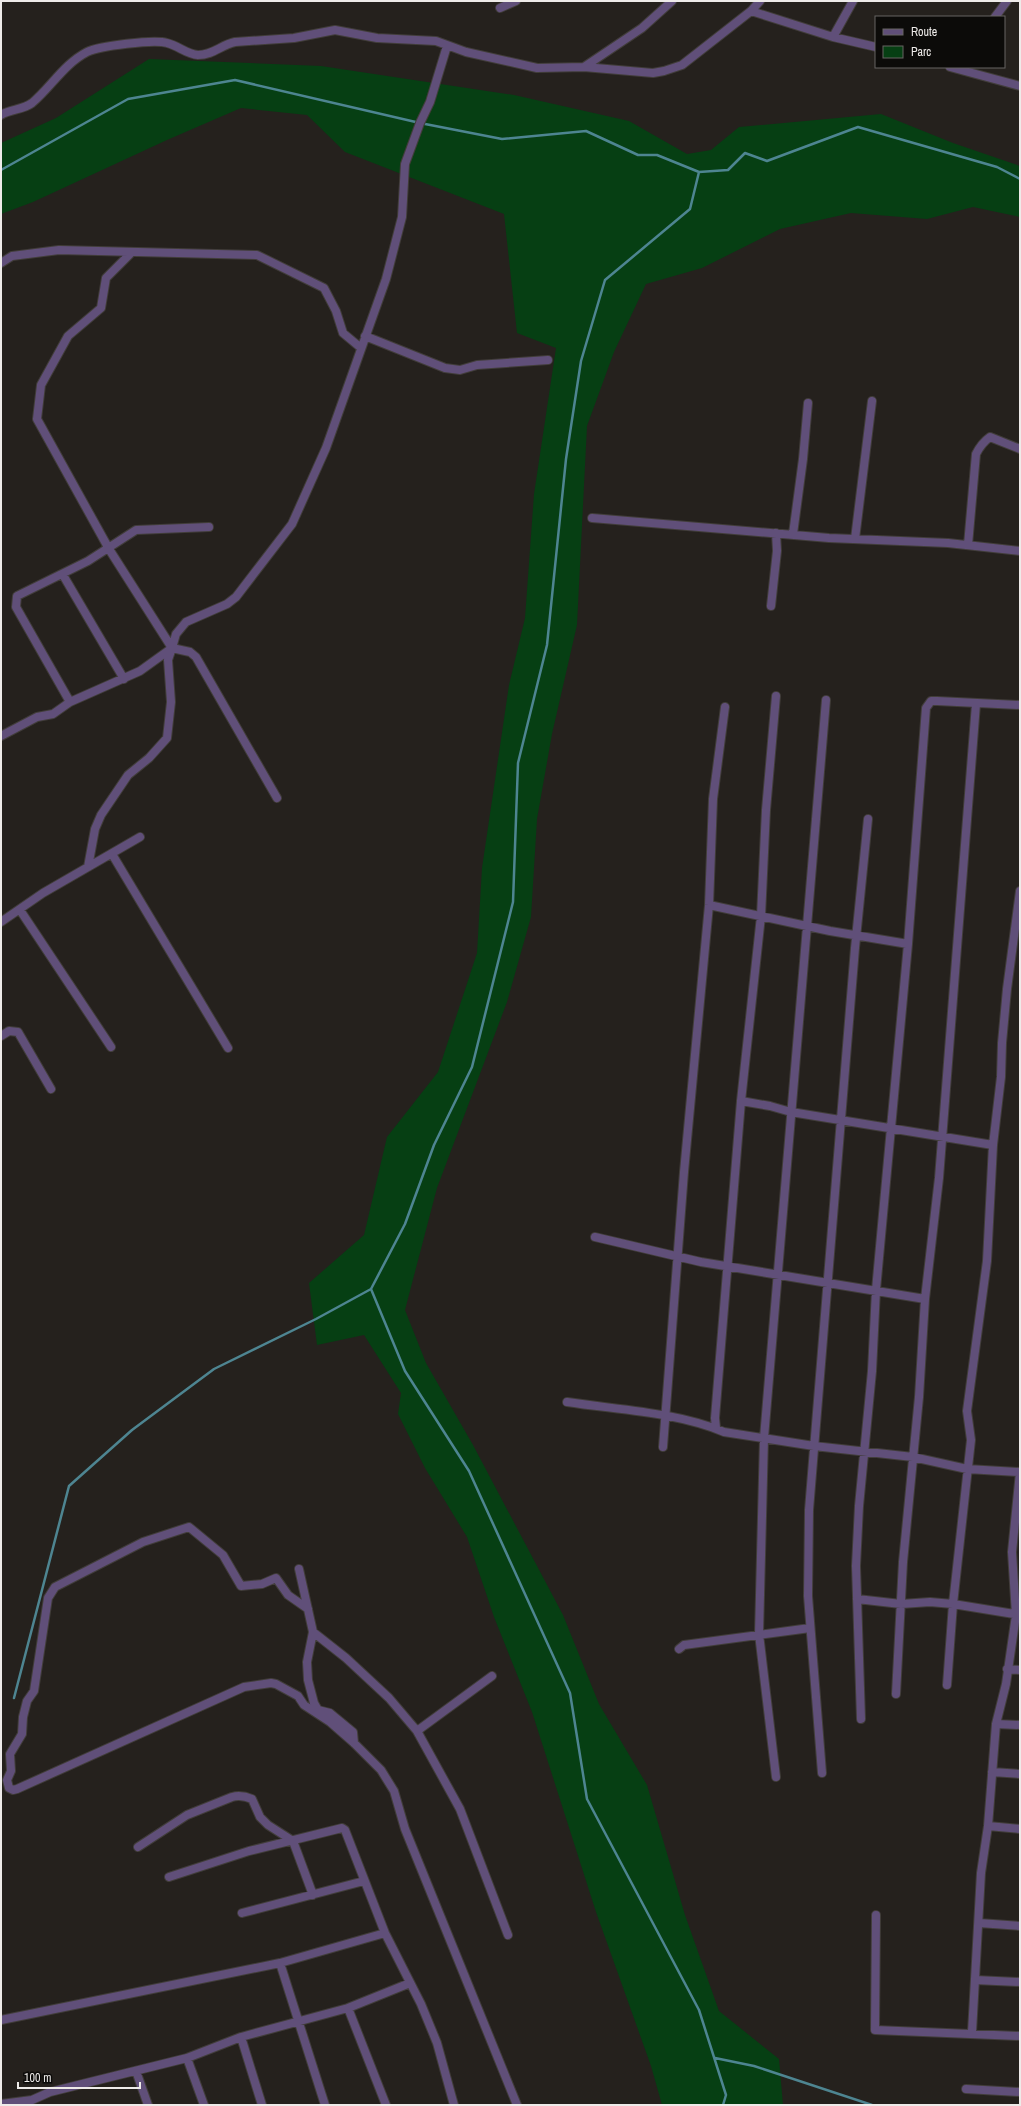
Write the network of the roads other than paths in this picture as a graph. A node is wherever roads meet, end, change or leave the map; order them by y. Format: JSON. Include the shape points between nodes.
{"nodes":[{"id":1,"x":516,"y":1,"type":"edge"},
{"id":2,"x":672,"y":1,"type":"edge"},
{"id":3,"x":760,"y":1,"type":"edge"},
{"id":4,"x":853,"y":1,"type":"edge"},
{"id":5,"x":1007,"y":1,"type":"edge"},
{"id":6,"x":500,"y":8,"type":"dead end"},
{"id":7,"x":750,"y":11,"type":"junction"},
{"id":8,"x":996,"y":16,"type":"edge"},
{"id":9,"x":833,"y":37,"type":"junction"},
{"id":10,"x":447,"y":46,"type":"junction"},
{"id":11,"x":875,"y":47,"type":"edge"},
{"id":12,"x":584,"y":67,"type":"junction"},
{"id":13,"x":955,"y":68,"type":"edge"},
{"id":14,"x":1019,"y":84,"type":"edge"},
{"id":15,"x":1,"y":115,"type":"edge"},
{"id":16,"x":131,"y":253,"type":"junction"},
{"id":17,"x":1,"y":263,"type":"edge"},
{"id":18,"x":365,"y":336,"type":"junction"},
{"id":19,"x":360,"y":348,"type":"junction"},
{"id":20,"x":548,"y":360,"type":"dead end"},
{"id":21,"x":872,"y":402,"type":"dead end"},
{"id":22,"x":808,"y":403,"type":"dead end"},
{"id":23,"x":1020,"y":449,"type":"edge"},
{"id":24,"x":592,"y":518,"type":"dead end"},
{"id":25,"x":209,"y":527,"type":"dead end"},
{"id":26,"x":776,"y":533,"type":"junction"},
{"id":27,"x":793,"y":534,"type":"junction"},
{"id":28,"x":855,"y":539,"type":"junction"},
{"id":29,"x":968,"y":545,"type":"junction"},
{"id":30,"x":109,"y":549,"type":"junction"},
{"id":31,"x":1020,"y":551,"type":"edge"},
{"id":32,"x":62,"y":575,"type":"junction"},
{"id":33,"x":771,"y":606,"type":"dead end"},
{"id":34,"x":172,"y":648,"type":"junction"},
{"id":35,"x":124,"y":679,"type":"junction"},
{"id":36,"x":776,"y":696,"type":"dead end"},
{"id":37,"x":826,"y":700,"type":"dead end"},
{"id":38,"x":70,"y":702,"type":"junction"},
{"id":39,"x":976,"y":704,"type":"junction"},
{"id":40,"x":1020,"y":705,"type":"edge"},
{"id":41,"x":725,"y":707,"type":"dead end"},
{"id":42,"x":1,"y":736,"type":"edge"},
{"id":43,"x":277,"y":798,"type":"dead end"},
{"id":44,"x":868,"y":819,"type":"dead end"},
{"id":45,"x":140,"y":837,"type":"dead end"},
{"id":46,"x":112,"y":854,"type":"junction"},
{"id":47,"x":88,"y":867,"type":"junction"},
{"id":48,"x":1020,"y":891,"type":"edge"},
{"id":49,"x":709,"y":905,"type":"junction"},
{"id":50,"x":20,"y":910,"type":"junction"},
{"id":51,"x":761,"y":916,"type":"junction"},
{"id":52,"x":1,"y":922,"type":"edge"},
{"id":53,"x":807,"y":926,"type":"junction"},
{"id":54,"x":858,"y":935,"type":"junction"},
{"id":55,"x":908,"y":944,"type":"junction"},
{"id":56,"x":1,"y":1036,"type":"edge"},
{"id":57,"x":111,"y":1047,"type":"dead end"},
{"id":58,"x":228,"y":1048,"type":"dead end"},
{"id":59,"x":51,"y":1089,"type":"dead end"},
{"id":60,"x":741,"y":1101,"type":"junction"},
{"id":61,"x":791,"y":1112,"type":"junction"},
{"id":62,"x":841,"y":1119,"type":"junction"},
{"id":63,"x":892,"y":1128,"type":"junction"},
{"id":64,"x":941,"y":1138,"type":"junction"},
{"id":65,"x":993,"y":1145,"type":"junction"},
{"id":66,"x":595,"y":1236,"type":"dead end"},
{"id":67,"x":677,"y":1257,"type":"junction"},
{"id":68,"x":727,"y":1266,"type":"junction"},
{"id":69,"x":778,"y":1276,"type":"junction"},
{"id":70,"x":827,"y":1282,"type":"junction"},
{"id":71,"x":876,"y":1290,"type":"junction"},
{"id":72,"x":925,"y":1299,"type":"junction"},
{"id":73,"x":567,"y":1402,"type":"dead end"},
{"id":74,"x":665,"y":1416,"type":"junction"},
{"id":75,"x":716,"y":1428,"type":"junction"},
{"id":76,"x":764,"y":1438,"type":"junction"},
{"id":77,"x":814,"y":1446,"type":"junction"},
{"id":78,"x":663,"y":1447,"type":"dead end"},
{"id":79,"x":864,"y":1452,"type":"junction"},
{"id":80,"x":913,"y":1458,"type":"junction"},
{"id":81,"x":967,"y":1469,"type":"junction"},
{"id":82,"x":1020,"y":1477,"type":"edge"},
{"id":83,"x":300,"y":1569,"type":"dead end"},
{"id":84,"x":857,"y":1599,"type":"junction"},
{"id":85,"x":901,"y":1604,"type":"junction"},
{"id":86,"x":953,"y":1604,"type":"junction"},
{"id":87,"x":308,"y":1609,"type":"junction"},
{"id":88,"x":1018,"y":1615,"type":"edge"},
{"id":89,"x":810,"y":1628,"type":"junction"},
{"id":90,"x":313,"y":1632,"type":"junction"},
{"id":91,"x":759,"y":1634,"type":"junction"},
{"id":92,"x":679,"y":1649,"type":"dead end"},
{"id":93,"x":1007,"y":1668,"type":"junction"},
{"id":94,"x":1020,"y":1670,"type":"edge"},
{"id":95,"x":492,"y":1676,"type":"dead end"},
{"id":96,"x":947,"y":1685,"type":"dead end"},
{"id":97,"x":896,"y":1694,"type":"dead end"},
{"id":98,"x":861,"y":1719,"type":"dead end"},
{"id":99,"x":996,"y":1724,"type":"junction"},
{"id":100,"x":1020,"y":1725,"type":"edge"},
{"id":101,"x":417,"y":1731,"type":"junction"},
{"id":102,"x":354,"y":1742,"type":"junction"},
{"id":103,"x":992,"y":1772,"type":"junction"},
{"id":104,"x":822,"y":1773,"type":"dead end"},
{"id":105,"x":1020,"y":1774,"type":"edge"},
{"id":106,"x":776,"y":1777,"type":"dead end"},
{"id":107,"x":988,"y":1826,"type":"junction"},
{"id":108,"x":1020,"y":1829,"type":"edge"},
{"id":109,"x":293,"y":1841,"type":"junction"},
{"id":110,"x":138,"y":1847,"type":"dead end"},
{"id":111,"x":169,"y":1877,"type":"dead end"},
{"id":112,"x":364,"y":1881,"type":"junction"},
{"id":113,"x":313,"y":1895,"type":"junction"},
{"id":114,"x":242,"y":1912,"type":"dead end"},
{"id":115,"x":876,"y":1916,"type":"dead end"},
{"id":116,"x":979,"y":1923,"type":"junction"},
{"id":117,"x":1020,"y":1926,"type":"edge"},
{"id":118,"x":385,"y":1933,"type":"junction"},
{"id":119,"x":508,"y":1935,"type":"dead end"},
{"id":120,"x":280,"y":1963,"type":"junction"},
{"id":121,"x":975,"y":1980,"type":"junction"},
{"id":122,"x":1020,"y":1982,"type":"edge"},
{"id":123,"x":410,"y":1983,"type":"junction"},
{"id":124,"x":348,"y":2008,"type":"junction"},
{"id":125,"x":1,"y":2020,"type":"edge"},
{"id":126,"x":299,"y":2021,"type":"junction"},
{"id":127,"x":972,"y":2032,"type":"junction"},
{"id":128,"x":241,"y":2036,"type":"junction"},
{"id":129,"x":1020,"y":2036,"type":"edge"},
{"id":130,"x":187,"y":2058,"type":"junction"},
{"id":131,"x":136,"y":2071,"type":"junction"},
{"id":132,"x":966,"y":2089,"type":"dead end"},
{"id":133,"x":1020,"y":2092,"type":"edge"},
{"id":134,"x":1,"y":2104,"type":"edge"},
{"id":135,"x":148,"y":2105,"type":"edge"},
{"id":136,"x":204,"y":2105,"type":"edge"},
{"id":137,"x":262,"y":2105,"type":"edge"},
{"id":138,"x":325,"y":2105,"type":"edge"},
{"id":139,"x":386,"y":2105,"type":"edge"},
{"id":140,"x":454,"y":2105,"type":"edge"},
{"id":141,"x":517,"y":2105,"type":"edge"}],
"edges":[{"from":1,"to":6,"type":"street"},
{"from":2,"to":12,"type":"street","via":[[642,28]]},
{"from":3,"to":7,"type":"street"},
{"from":4,"to":9,"type":"street"},
{"from":5,"to":8,"type":"street"},
{"from":7,"to":9,"type":"street"},
{"from":7,"to":12,"type":"street","via":[[682,65],[664,72]]},
{"from":9,"to":11,"type":"street"},
{"from":10,"to":12,"type":"street","via":[[537,68]]},
{"from":10,"to":15,"type":"street","via":[[436,41],[377,38],[336,30],[294,38],[234,42],[214,53],[200,55],[188,54],[168,43],[159,42],[108,46],[87,52],[56,75],[49,88],[43,90],[26,107]]},
{"from":10,"to":18,"type":"street","via":[[430,102],[405,164],[402,216],[386,279]]},
{"from":13,"to":14,"type":"street"},
{"from":16,"to":17,"type":"street","via":[[59,250],[12,256]]},
{"from":16,"to":19,"type":"street","via":[[257,254],[324,288],[336,311],[343,333]]},
{"from":16,"to":30,"type":"street","via":[[106,278],[100,308],[68,336],[41,385],[37,414],[38,424]]},
{"from":18,"to":19,"type":"street"},
{"from":18,"to":20,"type":"street","via":[[445,368],[460,370],[477,366]]},
{"from":19,"to":34,"type":"street","via":[[326,448],[292,524],[232,601],[186,622],[176,634]]},
{"from":21,"to":28,"type":"street"},
{"from":22,"to":27,"type":"street","via":[[804,459]]},
{"from":23,"to":29,"type":"street","via":[[990,437],[979,447],[976,454]]},
{"from":24,"to":26,"type":"street"},
{"from":25,"to":30,"type":"street","via":[[140,529]]},
{"from":26,"to":27,"type":"street"},
{"from":26,"to":33,"type":"street"},
{"from":27,"to":28,"type":"street"},
{"from":28,"to":29,"type":"street"},
{"from":29,"to":31,"type":"street"},
{"from":30,"to":32,"type":"street"},
{"from":30,"to":34,"type":"street"},
{"from":32,"to":35,"type":"street"},
{"from":32,"to":38,"type":"street","via":[[17,596],[15,602]]},
{"from":34,"to":35,"type":"street"},
{"from":34,"to":43,"type":"street","via":[[190,652],[196,657]]},
{"from":34,"to":47,"type":"street","via":[[168,660],[171,702],[167,738],[149,758],[128,775],[104,810],[95,829]]},
{"from":35,"to":38,"type":"street"},
{"from":36,"to":51,"type":"street","via":[[766,810]]},
{"from":37,"to":53,"type":"street"},
{"from":38,"to":42,"type":"street","via":[[54,714],[37,717]]},
{"from":39,"to":40,"type":"street"},
{"from":39,"to":55,"type":"street","via":[[931,701],[926,708]]},
{"from":39,"to":64,"type":"street"},
{"from":41,"to":49,"type":"street","via":[[713,799]]},
{"from":44,"to":54,"type":"street"},
{"from":45,"to":46,"type":"street"},
{"from":46,"to":47,"type":"street"},
{"from":46,"to":58,"type":"street"},
{"from":47,"to":50,"type":"street","via":[[43,893]]},
{"from":48,"to":65,"type":"street","via":[[1007,989]]},
{"from":49,"to":51,"type":"street"},
{"from":49,"to":67,"type":"street"},
{"from":50,"to":52,"type":"street"},
{"from":50,"to":57,"type":"street"},
{"from":51,"to":53,"type":"street"},
{"from":51,"to":60,"type":"street"},
{"from":53,"to":54,"type":"street"},
{"from":53,"to":61,"type":"street"},
{"from":54,"to":55,"type":"street"},
{"from":54,"to":62,"type":"street"},
{"from":55,"to":63,"type":"street"},
{"from":56,"to":59,"type":"street","via":[[9,1031],[18,1032]]},
{"from":60,"to":61,"type":"street"},
{"from":60,"to":68,"type":"street"},
{"from":61,"to":62,"type":"street"},
{"from":61,"to":69,"type":"street"},
{"from":62,"to":63,"type":"street"},
{"from":62,"to":70,"type":"street"},
{"from":63,"to":64,"type":"street"},
{"from":63,"to":71,"type":"street"},
{"from":64,"to":65,"type":"street"},
{"from":64,"to":72,"type":"street"},
{"from":65,"to":81,"type":"street","via":[[987,1261],[967,1410],[971,1440]]},
{"from":66,"to":67,"type":"street"},
{"from":67,"to":68,"type":"street"},
{"from":67,"to":74,"type":"street"},
{"from":68,"to":69,"type":"street"},
{"from":68,"to":75,"type":"street"},
{"from":69,"to":70,"type":"street"},
{"from":69,"to":76,"type":"street"},
{"from":70,"to":71,"type":"street"},
{"from":70,"to":77,"type":"street"},
{"from":71,"to":72,"type":"street"},
{"from":71,"to":79,"type":"street"},
{"from":72,"to":80,"type":"street"},
{"from":73,"to":74,"type":"street"},
{"from":74,"to":75,"type":"street"},
{"from":74,"to":78,"type":"street"},
{"from":75,"to":76,"type":"street","via":[[724,1432]]},
{"from":76,"to":77,"type":"street"},
{"from":76,"to":91,"type":"street"},
{"from":77,"to":79,"type":"street"},
{"from":77,"to":89,"type":"street","via":[[809,1510]]},
{"from":79,"to":80,"type":"street"},
{"from":79,"to":84,"type":"street","via":[[858,1506]]},
{"from":80,"to":81,"type":"street"},
{"from":80,"to":85,"type":"street"},
{"from":81,"to":82,"type":"street"},
{"from":81,"to":86,"type":"street"},
{"from":82,"to":88,"type":"street","via":[[1012,1552]]},
{"from":83,"to":87,"type":"street"},
{"from":84,"to":85,"type":"street"},
{"from":84,"to":98,"type":"street"},
{"from":85,"to":86,"type":"street"},
{"from":85,"to":97,"type":"street"},
{"from":86,"to":88,"type":"street"},
{"from":86,"to":96,"type":"street"},
{"from":87,"to":90,"type":"street"},
{"from":87,"to":102,"type":"street","via":[[288,1595],[276,1578],[262,1584],[241,1586],[223,1555],[189,1527],[143,1542],[55,1587],[48,1598],[34,1691],[27,1701],[22,1734],[10,1754],[11,1771],[7,1780],[9,1788],[13,1790],[244,1687],[254,1685],[273,1683],[298,1696],[304,1705]]},
{"from":88,"to":93,"type":"street"},
{"from":89,"to":91,"type":"street"},
{"from":89,"to":104,"type":"street"},
{"from":90,"to":101,"type":"street","via":[[390,1698]]},
{"from":90,"to":102,"type":"street","via":[[306,1668],[314,1702],[318,1710],[330,1713],[353,1732]]},
{"from":91,"to":92,"type":"street","via":[[684,1645]]},
{"from":91,"to":106,"type":"street"},
{"from":93,"to":94,"type":"street"},
{"from":93,"to":99,"type":"street"},
{"from":95,"to":101,"type":"street"},
{"from":99,"to":100,"type":"street"},
{"from":99,"to":103,"type":"street"},
{"from":101,"to":119,"type":"street","via":[[460,1809]]},
{"from":102,"to":141,"type":"street","via":[[382,1770],[394,1790],[405,1829]]},
{"from":103,"to":105,"type":"street"},
{"from":103,"to":107,"type":"street"},
{"from":107,"to":108,"type":"street"},
{"from":107,"to":116,"type":"street","via":[[981,1873]]},
{"from":109,"to":110,"type":"street","via":[[260,1817],[252,1799],[238,1795],[187,1815]]},
{"from":109,"to":111,"type":"street","via":[[249,1851]]},
{"from":109,"to":112,"type":"street","via":[[343,1828],[346,1830]]},
{"from":109,"to":113,"type":"street"},
{"from":112,"to":113,"type":"street"},
{"from":112,"to":118,"type":"street"},
{"from":113,"to":114,"type":"street"},
{"from":115,"to":127,"type":"street","via":[[875,2030]]},
{"from":116,"to":117,"type":"street"},
{"from":116,"to":121,"type":"street"},
{"from":118,"to":120,"type":"street"},
{"from":118,"to":123,"type":"street"},
{"from":120,"to":125,"type":"street"},
{"from":120,"to":126,"type":"street"},
{"from":121,"to":122,"type":"street"},
{"from":121,"to":127,"type":"street"},
{"from":123,"to":124,"type":"street"},
{"from":123,"to":140,"type":"street","via":[[437,2043]]},
{"from":124,"to":126,"type":"street"},
{"from":124,"to":139,"type":"street"},
{"from":126,"to":128,"type":"street"},
{"from":126,"to":138,"type":"street"},
{"from":127,"to":129,"type":"street"},
{"from":128,"to":130,"type":"street"},
{"from":128,"to":137,"type":"street"},
{"from":130,"to":131,"type":"street"},
{"from":130,"to":136,"type":"street"},
{"from":131,"to":134,"type":"street","via":[[50,2092],[32,2100]]},
{"from":131,"to":135,"type":"street"},
{"from":132,"to":133,"type":"street"}]}
